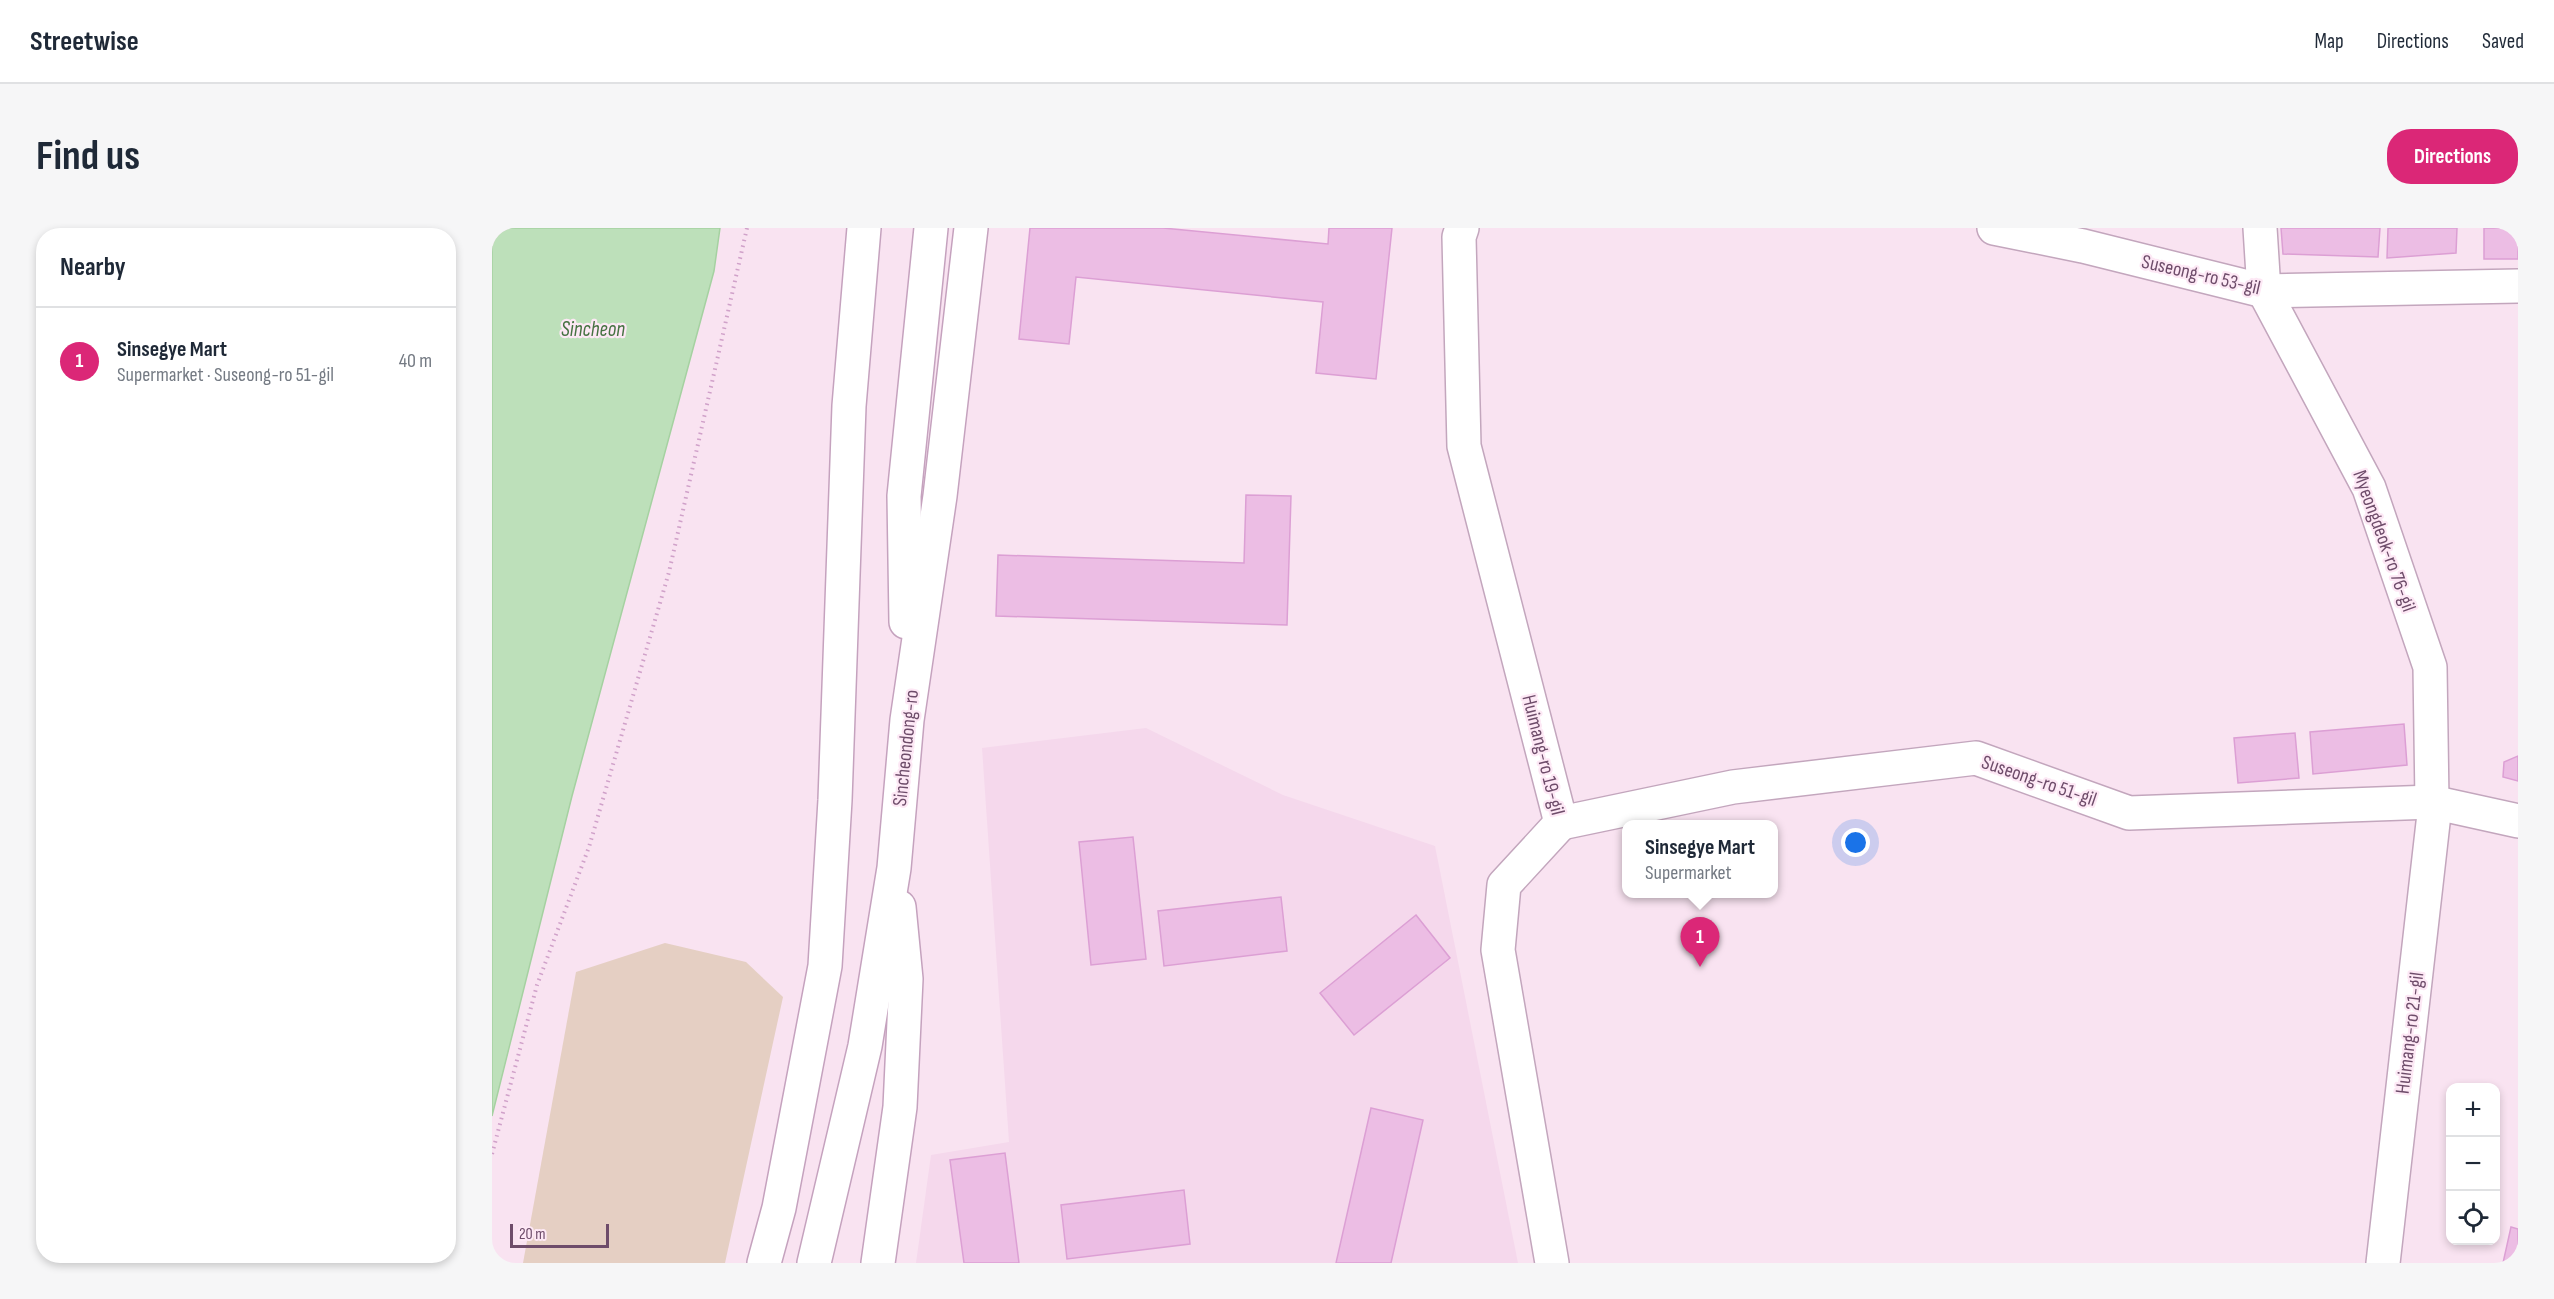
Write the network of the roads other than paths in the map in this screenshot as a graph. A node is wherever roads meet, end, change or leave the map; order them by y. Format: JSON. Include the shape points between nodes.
{"nodes":[{"id":1,"x":864,"y":228,"type":"edge"},
{"id":2,"x":931,"y":228,"type":"edge"},
{"id":3,"x":971,"y":228,"type":"edge"},
{"id":4,"x":1462,"y":228,"type":"edge"},
{"id":5,"x":1994,"y":228,"type":"edge"},
{"id":6,"x":2260,"y":228,"type":"edge"},
{"id":7,"x":2518,"y":286,"type":"edge"},
{"id":8,"x":2264,"y":291,"type":"junction"},
{"id":9,"x":907,"y":720,"type":"junction"},
{"id":10,"x":2432,"y":802,"type":"junction"},
{"id":11,"x":2518,"y":821,"type":"edge"},
{"id":12,"x":1561,"y":823,"type":"junction"},
{"id":13,"x":894,"y":868,"type":"junction"},
{"id":14,"x":764,"y":1263,"type":"edge"},
{"id":15,"x":814,"y":1263,"type":"edge"},
{"id":16,"x":878,"y":1263,"type":"edge"},
{"id":17,"x":1552,"y":1263,"type":"edge"},
{"id":18,"x":2383,"y":1263,"type":"edge"}],
"edges":[{"from":1,"to":14,"type":"street","via":[[849,406],[825,966],[780,1208]]},
{"from":2,"to":9,"type":"street","via":[[904,496]]},
{"from":3,"to":9,"type":"street","name":"Sincheondong-ro","via":[[940,496]]},
{"from":4,"to":12,"type":"street","name":"Huimang-ro 19-gil","via":[[1459,237],[1464,446]]},
{"from":5,"to":8,"type":"street","name":"Suseong-ro 53-gil"},
{"from":6,"to":8,"type":"street","name":"Myeongdeok-ro 76-gil"},
{"from":7,"to":8,"type":"street","name":"Suseong-ro 53-gil"},
{"from":8,"to":10,"type":"street","name":"Myeongdeok-ro 76-gil","via":[[2369,488],[2430,667]]},
{"from":9,"to":13,"type":"street","name":"Sincheondong-ro"},
{"from":10,"to":11,"type":"street","name":"Suseong-ro 51-gil"},
{"from":10,"to":12,"type":"street","name":"Suseong-ro 51-gil","via":[[2129,813],[1976,758],[1733,787]]},
{"from":10,"to":18,"type":"street","name":"Huimang-ro 21-gil","via":[[2434,814]]},
{"from":12,"to":17,"type":"street","name":"Huimang-ro 19-gil","via":[[1504,885],[1498,950]]},
{"from":13,"to":15,"type":"street","name":"Sincheondong-ro","via":[[865,1046]]},
{"from":13,"to":16,"type":"street","via":[[906,979],[900,1107]]}]}
